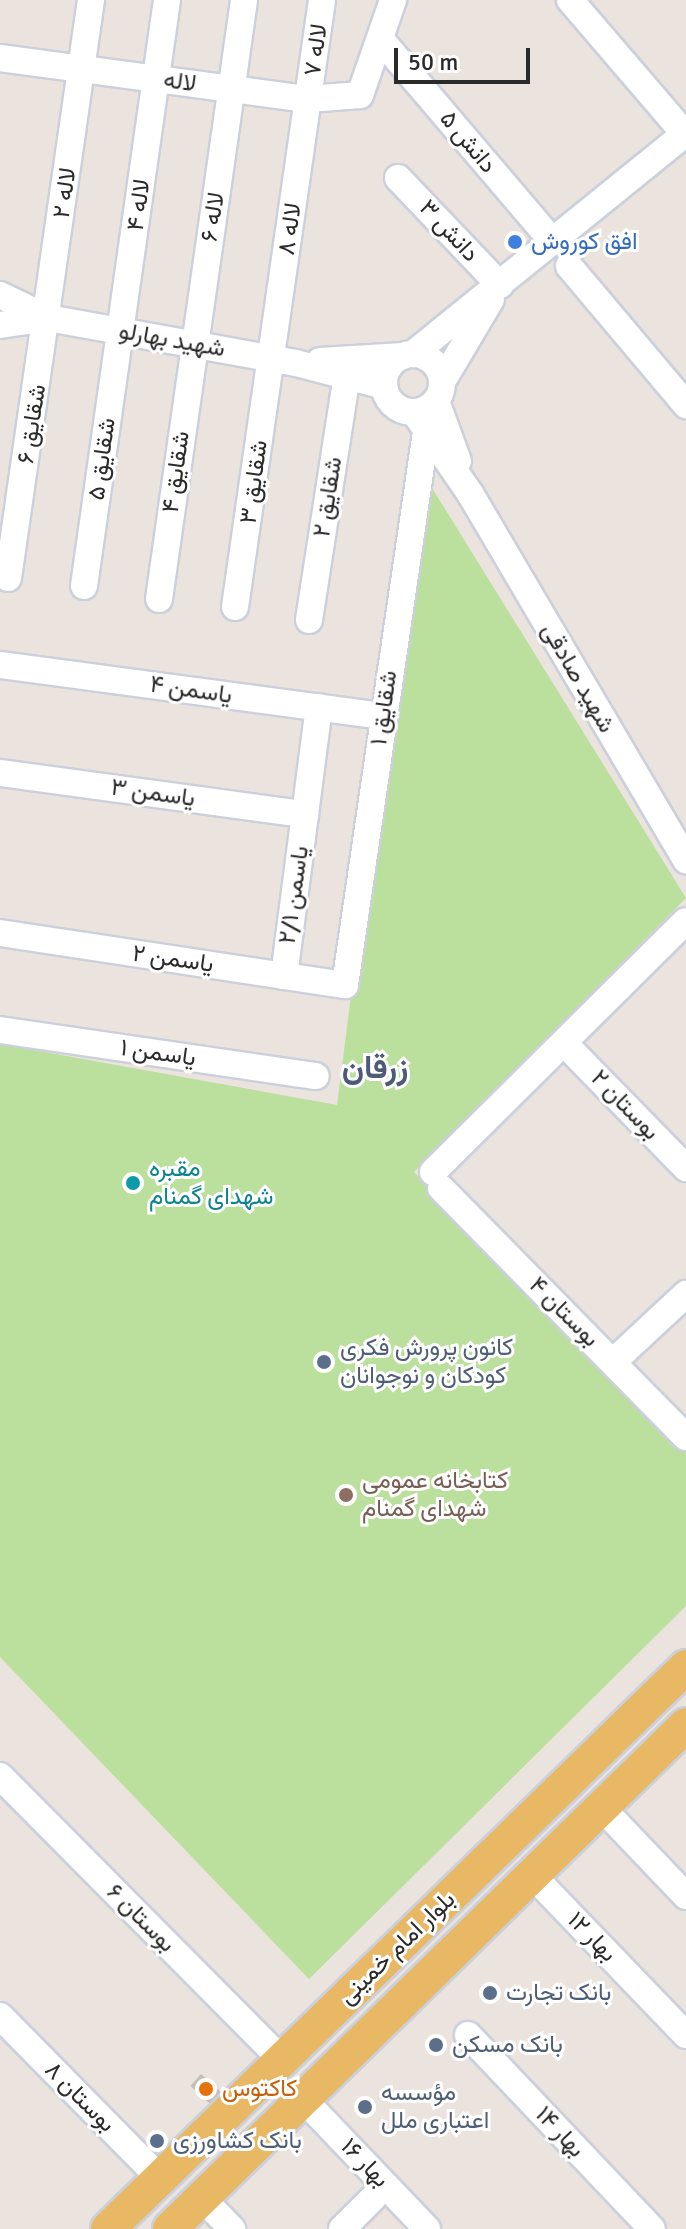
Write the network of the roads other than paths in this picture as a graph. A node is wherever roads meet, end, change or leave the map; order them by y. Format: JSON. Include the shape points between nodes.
{"nodes":[{"id":1,"x":91,"y":0,"type":"edge"},
{"id":2,"x":167,"y":0,"type":"edge"},
{"id":3,"x":244,"y":0,"type":"edge"},
{"id":4,"x":322,"y":0,"type":"edge"},
{"id":5,"x":393,"y":0,"type":"edge"},
{"id":6,"x":570,"y":0,"type":"edge"},
{"id":7,"x":382,"y":41,"type":"junction"},
{"id":8,"x":0,"y":58,"type":"edge"},
{"id":9,"x":82,"y":69,"type":"junction"},
{"id":10,"x":157,"y":79,"type":"junction"},
{"id":11,"x":232,"y":89,"type":"junction"},
{"id":12,"x":309,"y":99,"type":"junction"},
{"id":13,"x":685,"y":133,"type":"edge"},
{"id":14,"x":398,"y":178,"type":"dead end"},
{"id":15,"x":553,"y":242,"type":"junction"},
{"id":16,"x":569,"y":266,"type":"dead end"},
{"id":17,"x":500,"y":285,"type":"junction"},
{"id":18,"x":0,"y":295,"type":"edge"},
{"id":19,"x":48,"y":318,"type":"junction"},
{"id":20,"x":0,"y":325,"type":"edge"},
{"id":21,"x":120,"y":331,"type":"junction"},
{"id":22,"x":193,"y":344,"type":"junction"},
{"id":23,"x":408,"y":355,"type":"junction"},
{"id":24,"x":284,"y":360,"type":"junction"},
{"id":25,"x":347,"y":375,"type":"junction"},
{"id":26,"x":384,"y":386,"type":"junction"},
{"id":27,"x":686,"y":405,"type":"edge"},
{"id":28,"x":430,"y":407,"type":"junction"},
{"id":29,"x":8,"y":578,"type":"dead end"},
{"id":30,"x":84,"y":586,"type":"dead end"},
{"id":31,"x":159,"y":599,"type":"dead end"},
{"id":32,"x":235,"y":607,"type":"dead end"},
{"id":33,"x":309,"y":620,"type":"dead end"},
{"id":34,"x":0,"y":665,"type":"edge"},
{"id":35,"x":319,"y":707,"type":"junction"},
{"id":36,"x":382,"y":716,"type":"junction"},
{"id":37,"x":0,"y":773,"type":"edge"},
{"id":38,"x":305,"y":814,"type":"junction"},
{"id":39,"x":685,"y":854,"type":"edge"},
{"id":40,"x":686,"y":921,"type":"edge"},
{"id":41,"x":0,"y":933,"type":"edge"},
{"id":42,"x":284,"y":976,"type":"junction"},
{"id":43,"x":345,"y":985,"type":"joint"},
{"id":44,"x":0,"y":1030,"type":"edge"},
{"id":45,"x":564,"y":1043,"type":"junction"},
{"id":46,"x":316,"y":1076,"type":"dead end"},
{"id":47,"x":686,"y":1168,"type":"edge"},
{"id":48,"x":686,"y":1294,"type":"edge"},
{"id":49,"x":613,"y":1362,"type":"junction"},
{"id":50,"x":686,"y":1437,"type":"edge"},
{"id":51,"x":686,"y":1667,"type":"edge"},
{"id":52,"x":686,"y":1725,"type":"edge"},
{"id":53,"x":0,"y":1776,"type":"edge"},
{"id":54,"x":601,"y":1807,"type":"junction"},
{"id":55,"x":532,"y":1875,"type":"junction"},
{"id":56,"x":686,"y":1896,"type":"edge"},
{"id":57,"x":0,"y":2016,"type":"edge"},
{"id":58,"x":468,"y":2035,"type":"dead end"},
{"id":59,"x":686,"y":2035,"type":"edge"},
{"id":60,"x":282,"y":2060,"type":"junction"},
{"id":61,"x":302,"y":2098,"type":"junction"},
{"id":62,"x":233,"y":2108,"type":"junction"},
{"id":63,"x":262,"y":2137,"type":"junction"},
{"id":64,"x":200,"y":2140,"type":"junction"},
{"id":65,"x":229,"y":2169,"type":"junction"},
{"id":66,"x":160,"y":2178,"type":"junction"},
{"id":67,"x":201,"y":2197,"type":"junction"},
{"id":68,"x":373,"y":2198,"type":"dead end"},
{"id":69,"x":108,"y":2229,"type":"edge"},
{"id":70,"x":170,"y":2229,"type":"edge"},
{"id":71,"x":232,"y":2229,"type":"edge"},
{"id":72,"x":342,"y":2229,"type":"edge"},
{"id":73,"x":427,"y":2229,"type":"edge"},
{"id":74,"x":652,"y":2229,"type":"edge"}],
"edges":[{"from":1,"to":9,"type":"street","name":"لاله ۲"},
{"from":2,"to":10,"type":"street","name":"لاله ۴"},
{"from":3,"to":11,"type":"street","name":"لاله ۶"},
{"from":4,"to":12,"type":"street","name":"لاله ۷"},
{"from":5,"to":7,"type":"street"},
{"from":6,"to":13,"type":"street"},
{"from":7,"to":12,"type":"street","name":"لاله","via":[[360,95]]},
{"from":7,"to":15,"type":"street","name":"دانش ۵"},
{"from":8,"to":9,"type":"street","name":"لاله"},
{"from":9,"to":10,"type":"street","name":"لاله"},
{"from":9,"to":19,"type":"street","name":"لاله ۲"},
{"from":10,"to":11,"type":"street","name":"لاله"},
{"from":10,"to":21,"type":"street","name":"لاله ۴"},
{"from":11,"to":12,"type":"street","name":"لاله"},
{"from":11,"to":22,"type":"street","name":"لاله ۶"},
{"from":12,"to":24,"type":"street","name":"لاله ۸"},
{"from":13,"to":15,"type":"street"},
{"from":14,"to":17,"type":"street","name":"دانش ۳"},
{"from":15,"to":17,"type":"street"},
{"from":16,"to":27,"type":"street"},
{"from":17,"to":23,"type":"street"},
{"from":17,"to":28,"type":"street"},
{"from":18,"to":19,"type":"street"},
{"from":19,"to":20,"type":"street"},
{"from":19,"to":21,"type":"street","name":"شهید بهارلو"},
{"from":19,"to":29,"type":"street","name":"شقایق ۶"},
{"from":21,"to":22,"type":"street","name":"شهید بهارلو"},
{"from":21,"to":30,"type":"street","name":"شقایق ۵"},
{"from":22,"to":24,"type":"street","name":"شهید بهارلو"},
{"from":22,"to":31,"type":"street","name":"شقایق ۴"},
{"from":23,"to":24,"type":"street"},
{"from":23,"to":26,"type":"street","via":[[388,368]]},
{"from":23,"to":28,"type":"street","via":[[430,360]]},
{"from":24,"to":25,"type":"street"},
{"from":24,"to":32,"type":"street","name":"شقایق ۳"},
{"from":25,"to":26,"type":"street"},
{"from":25,"to":33,"type":"street","name":"شقایق ۲"},
{"from":26,"to":28,"type":"street","via":[[391,402]]},
{"from":28,"to":36,"type":"street","name":"شقایق ۱"},
{"from":28,"to":39,"type":"street","name":"شهید صادقی","via":[[471,495]]},
{"from":34,"to":35,"type":"street","name":"یاسمن ۴"},
{"from":35,"to":36,"type":"street","name":"یاسمن ۴"},
{"from":35,"to":38,"type":"street","name":"یاسمن ۲/۱"},
{"from":36,"to":43,"type":"street","name":"شقایق ۱"},
{"from":37,"to":38,"type":"street","name":"یاسمن ۳"},
{"from":38,"to":42,"type":"street","name":"یاسمن ۲/۱"},
{"from":40,"to":45,"type":"street"},
{"from":41,"to":42,"type":"street","name":"یاسمن ۲"},
{"from":42,"to":43,"type":"street","name":"یاسمن ۲"},
{"from":44,"to":46,"type":"street","name":"یاسمن ۱"},
{"from":45,"to":47,"type":"street","name":"بوستان ۲"},
{"from":45,"to":49,"type":"street","name":"بوستان ۴","via":[[437,1180]]},
{"from":48,"to":49,"type":"street"},
{"from":49,"to":50,"type":"street","name":"بوستان ۴"},
{"from":51,"to":60,"type":"main road","name":"بلوار امام خمینی"},
{"from":52,"to":54,"type":"main road","name":"بلوار امام خمینی"},
{"from":53,"to":60,"type":"street","name":"بوستان ۶"},
{"from":54,"to":55,"type":"main road","name":"بلوار امام خمینی"},
{"from":54,"to":56,"type":"street"},
{"from":55,"to":59,"type":"street","name":"بهار ۱۲"},
{"from":55,"to":61,"type":"main road","name":"بلوار امام خمینی"},
{"from":57,"to":66,"type":"street","name":"بوستان ۸"},
{"from":58,"to":74,"type":"street","name":"بهار ۱۴"},
{"from":60,"to":62,"type":"main road","name":"بلوار امام خمینی"},
{"from":61,"to":63,"type":"main road","name":"بلوار امام خمینی"},
{"from":61,"to":73,"type":"street","name":"بهار ۱۶"},
{"from":62,"to":63,"type":"main road","via":[[240,2130]]},
{"from":62,"to":64,"type":"main road","name":"بلوار امام خمینی"},
{"from":63,"to":65,"type":"main road","name":"بلوار امام خمینی"},
{"from":64,"to":65,"type":"main road","via":[[225,2144]]},
{"from":64,"to":66,"type":"main road","name":"بلوار امام خمینی"},
{"from":65,"to":67,"type":"main road","name":"بلوار امام خمینی"},
{"from":66,"to":69,"type":"main road","name":"بلوار امام خمینی"},
{"from":67,"to":70,"type":"main road","name":"بلوار امام خمینی"},
{"from":67,"to":71,"type":"street"},
{"from":68,"to":72,"type":"street"}]}
